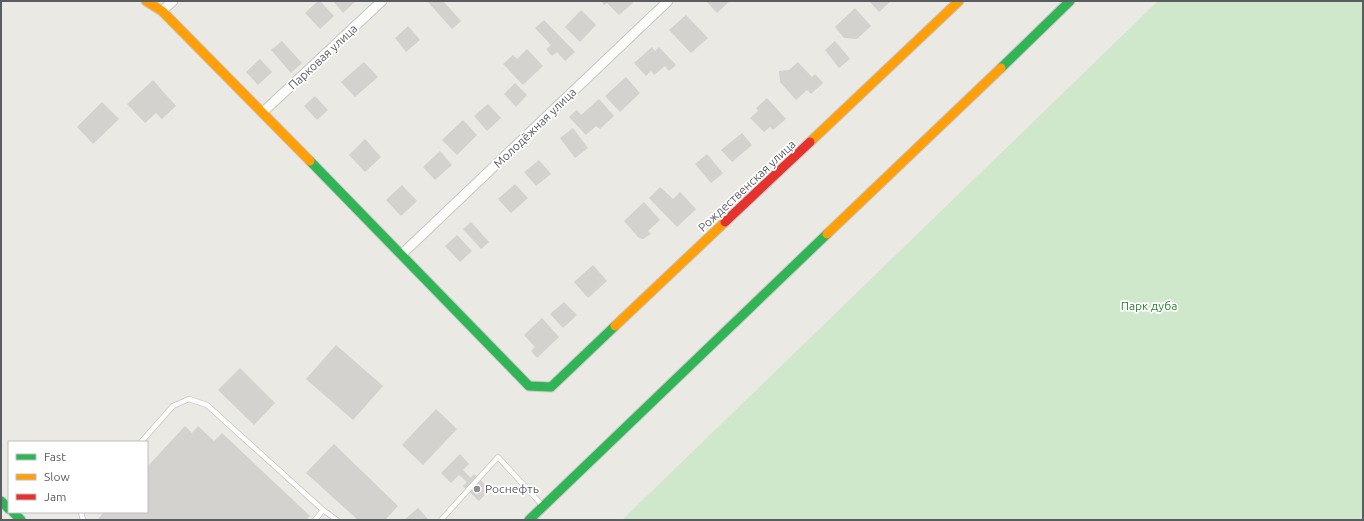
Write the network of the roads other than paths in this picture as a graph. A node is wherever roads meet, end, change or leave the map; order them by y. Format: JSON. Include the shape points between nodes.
{"nodes":[{"id":1,"x":146,"y":1,"type":"edge"},
{"id":2,"x":173,"y":1,"type":"edge"},
{"id":3,"x":382,"y":1,"type":"edge"},
{"id":4,"x":668,"y":1,"type":"edge"},
{"id":5,"x":959,"y":1,"type":"edge"},
{"id":6,"x":1070,"y":1,"type":"edge"},
{"id":7,"x":162,"y":11,"type":"junction"},
{"id":8,"x":263,"y":112,"type":"junction"},
{"id":9,"x":402,"y":254,"type":"junction"},
{"id":10,"x":142,"y":441,"type":"edge"},
{"id":11,"x":543,"y":506,"type":"junction"},
{"id":12,"x":323,"y":510,"type":"junction"},
{"id":13,"x":315,"y":520,"type":"edge"},
{"id":14,"x":337,"y":520,"type":"edge"},
{"id":15,"x":441,"y":520,"type":"edge"},
{"id":16,"x":529,"y":520,"type":"edge"}],
"edges":[{"from":1,"to":7,"type":"street"},
{"from":2,"to":7,"type":"street"},
{"from":3,"to":8,"type":"street","name":"Парковая улица"},
{"from":4,"to":9,"type":"street","name":"Молодёжная улица"},
{"from":5,"to":9,"type":"street","name":"Рождественская улица","via":[[551,387],[529,386]]},
{"from":6,"to":11,"type":"street"},
{"from":7,"to":8,"type":"street"},
{"from":8,"to":9,"type":"street"},
{"from":10,"to":12,"type":"lane","via":[[173,406],[190,399],[207,405]]},
{"from":11,"to":15,"type":"lane","via":[[498,457]]},
{"from":11,"to":16,"type":"street"},
{"from":12,"to":13,"type":"lane"},
{"from":12,"to":14,"type":"lane"}]}
